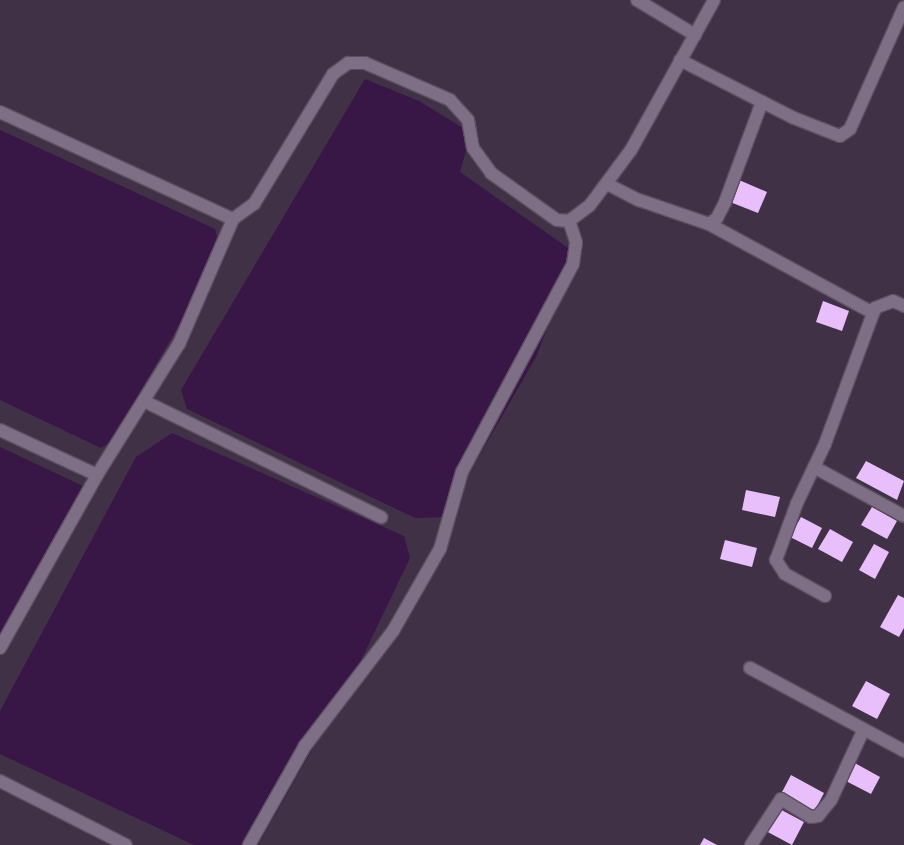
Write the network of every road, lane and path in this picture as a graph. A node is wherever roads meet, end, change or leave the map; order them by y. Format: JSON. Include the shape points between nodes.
{"nodes":[{"id":1,"x":637,"y":0,"type":"edge"},
{"id":2,"x":714,"y":0,"type":"edge"},
{"id":3,"x":904,"y":7,"type":"edge"},
{"id":4,"x":695,"y":35,"type":"junction"},
{"id":5,"x":680,"y":60,"type":"junction"},
{"id":6,"x":762,"y":102,"type":"junction"},
{"id":7,"x":0,"y":112,"type":"edge"},
{"id":8,"x":607,"y":184,"type":"junction"},
{"id":9,"x":233,"y":219,"type":"junction"},
{"id":10,"x":569,"y":221,"type":"junction"},
{"id":11,"x":709,"y":224,"type":"junction"},
{"id":12,"x":904,"y":306,"type":"edge"},
{"id":13,"x":874,"y":313,"type":"junction"},
{"id":14,"x":146,"y":402,"type":"junction"},
{"id":15,"x":0,"y":430,"type":"edge"},
{"id":16,"x":814,"y":467,"type":"junction"},
{"id":17,"x":97,"y":475,"type":"junction"},
{"id":18,"x":904,"y":516,"type":"edge"},
{"id":19,"x":381,"y":517,"type":"dead end"},
{"id":20,"x":825,"y":596,"type":"dead end"},
{"id":21,"x":0,"y":648,"type":"edge"},
{"id":22,"x":750,"y":668,"type":"dead end"},
{"id":23,"x":863,"y":731,"type":"junction"},
{"id":24,"x":904,"y":751,"type":"edge"},
{"id":25,"x":0,"y":781,"type":"edge"},
{"id":26,"x":126,"y":845,"type":"edge"},
{"id":27,"x":249,"y":845,"type":"edge"},
{"id":28,"x":751,"y":845,"type":"edge"}],
"edges":[{"from":1,"to":4,"type":"street"},
{"from":2,"to":4,"type":"street"},
{"from":3,"to":6,"type":"street","via":[[850,128],[840,136]]},
{"from":4,"to":5,"type":"street"},
{"from":5,"to":6,"type":"street"},
{"from":5,"to":8,"type":"street"},
{"from":6,"to":11,"type":"street","via":[[724,202],[717,218]]},
{"from":7,"to":9,"type":"street"},
{"from":8,"to":10,"type":"street","via":[[580,215]]},
{"from":8,"to":11,"type":"street","via":[[638,200]]},
{"from":9,"to":10,"type":"street","via":[[254,204],[333,74],[348,63],[365,63],[450,100],[468,120],[473,148],[491,173],[557,220]]},
{"from":9,"to":14,"type":"street","via":[[179,344]]},
{"from":10,"to":27,"type":"street","via":[[576,242],[573,264],[462,472],[440,549],[393,631],[305,746]]},
{"from":11,"to":13,"type":"street"},
{"from":12,"to":13,"type":"street","via":[[894,301],[882,303]]},
{"from":13,"to":16,"type":"street"},
{"from":14,"to":17,"type":"street"},
{"from":14,"to":19,"type":"street"},
{"from":15,"to":17,"type":"street"},
{"from":16,"to":18,"type":"street"},
{"from":16,"to":20,"type":"street","via":[[776,560],[785,574]]},
{"from":17,"to":21,"type":"street"},
{"from":22,"to":23,"type":"street","via":[[786,684]]},
{"from":23,"to":24,"type":"street"},
{"from":23,"to":28,"type":"street","via":[[831,800],[818,816],[811,817],[781,799],[770,810]]},
{"from":25,"to":26,"type":"street"}]}
